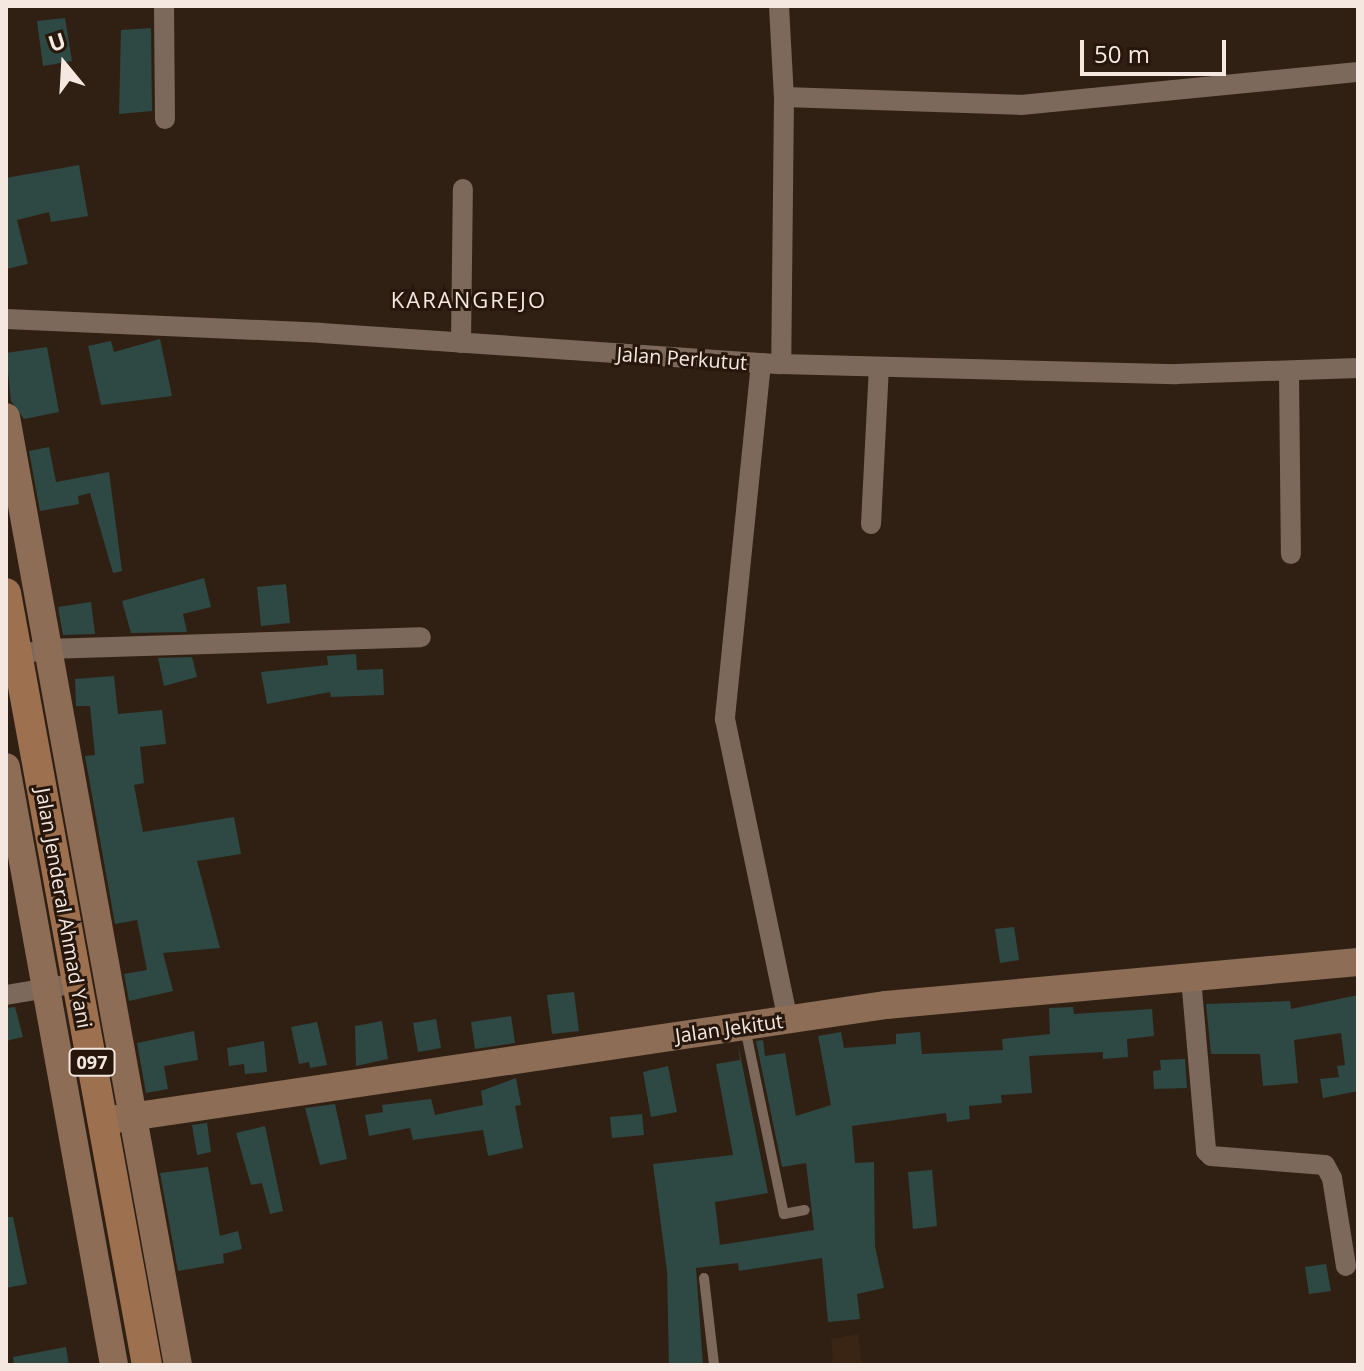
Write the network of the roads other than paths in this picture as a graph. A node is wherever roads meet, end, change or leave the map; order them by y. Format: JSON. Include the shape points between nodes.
{"nodes":[{"id":1,"x":164,"y":6,"type":"edge"},
{"id":2,"x":779,"y":6,"type":"edge"},
{"id":3,"x":1358,"y":72,"type":"edge"},
{"id":4,"x":784,"y":97,"type":"junction"},
{"id":5,"x":165,"y":119,"type":"dead end"},
{"id":6,"x":463,"y":189,"type":"dead end"},
{"id":7,"x":6,"y":319,"type":"edge"},
{"id":8,"x":461,"y":343,"type":"junction"},
{"id":9,"x":771,"y":363,"type":"junction"},
{"id":10,"x":879,"y":367,"type":"junction"},
{"id":11,"x":1358,"y":368,"type":"edge"},
{"id":12,"x":1289,"y":373,"type":"junction"},
{"id":13,"x":6,"y":417,"type":"edge"},
{"id":14,"x":871,"y":524,"type":"dead end"},
{"id":15,"x":1291,"y":554,"type":"dead end"},
{"id":16,"x":6,"y":593,"type":"edge"},
{"id":17,"x":421,"y":637,"type":"dead end"},
{"id":18,"x":47,"y":649,"type":"junction"},
{"id":19,"x":17,"y":655,"type":"junction"},
{"id":20,"x":15,"y":689,"type":"edge"},
{"id":21,"x":6,"y":767,"type":"edge"},
{"id":22,"x":1358,"y":962,"type":"edge"},
{"id":23,"x":1191,"y":978,"type":"junction"},
{"id":24,"x":78,"y":983,"type":"junction"},
{"id":25,"x":45,"y":989,"type":"junction"},
{"id":26,"x":6,"y":995,"type":"edge"},
{"id":27,"x":788,"y":1020,"type":"junction"},
{"id":28,"x":745,"y":1026,"type":"junction"},
{"id":29,"x":134,"y":1115,"type":"junction"},
{"id":30,"x":103,"y":1121,"type":"junction"},
{"id":31,"x":805,"y":1210,"type":"dead end"},
{"id":32,"x":1346,"y":1266,"type":"dead end"},
{"id":33,"x":704,"y":1278,"type":"dead end"},
{"id":34,"x":114,"y":1365,"type":"edge"},
{"id":35,"x":147,"y":1365,"type":"edge"},
{"id":36,"x":178,"y":1365,"type":"edge"},
{"id":37,"x":714,"y":1365,"type":"edge"}],
"edges":[{"from":1,"to":5,"type":"street"},
{"from":2,"to":4,"type":"street"},
{"from":3,"to":4,"type":"street","via":[[1021,105]]},
{"from":4,"to":9,"type":"street"},
{"from":6,"to":8,"type":"street"},
{"from":7,"to":8,"type":"street","name":"Jalan Perkutut"},
{"from":8,"to":9,"type":"street","name":"Jalan Perkutut"},
{"from":9,"to":10,"type":"street","name":"Jalan Perkutut"},
{"from":9,"to":27,"type":"street","via":[[725,719]]},
{"from":10,"to":12,"type":"street","name":"Jalan Perkutut"},
{"from":10,"to":14,"type":"street"},
{"from":11,"to":12,"type":"street","name":"Jalan Perkutut"},
{"from":12,"to":15,"type":"street"},
{"from":13,"to":18,"type":"street"},
{"from":16,"to":19,"type":"main road","name":"Jalan Jenderal Ahmad Yani","number":"097"},
{"from":17,"to":18,"type":"street"},
{"from":18,"to":19,"type":"street"},
{"from":18,"to":29,"type":"street"},
{"from":19,"to":20,"type":"main road","name":"Jalan Jenderal Ahmad Yani","number":"097"},
{"from":20,"to":24,"type":"main road","name":"Jalan Jenderal Ahmad Yani","number":"097"},
{"from":21,"to":25,"type":"street"},
{"from":22,"to":23,"type":"street","name":"Jalan Jekitut"},
{"from":23,"to":27,"type":"street","name":"Jalan Jekitut","via":[[886,1005]]},
{"from":23,"to":32,"type":"street","via":[[1206,1151],[1211,1156],[1325,1165],[1332,1178]]},
{"from":24,"to":25,"type":"street"},
{"from":24,"to":30,"type":"main road","name":"Jalan Jenderal Ahmad Yani","number":"097"},
{"from":25,"to":26,"type":"street"},
{"from":25,"to":34,"type":"street"},
{"from":27,"to":28,"type":"street","name":"Jalan Jekitut"},
{"from":28,"to":29,"type":"street","name":"Jalan Jekitut"},
{"from":28,"to":31,"type":"lane","via":[[784,1214]]},
{"from":29,"to":30,"type":"street","name":"Jalan Jekitut"},
{"from":29,"to":36,"type":"street"},
{"from":30,"to":35,"type":"main road","name":"Jalan Jenderal Ahmad Yani","number":"097"},
{"from":33,"to":37,"type":"lane"}]}
